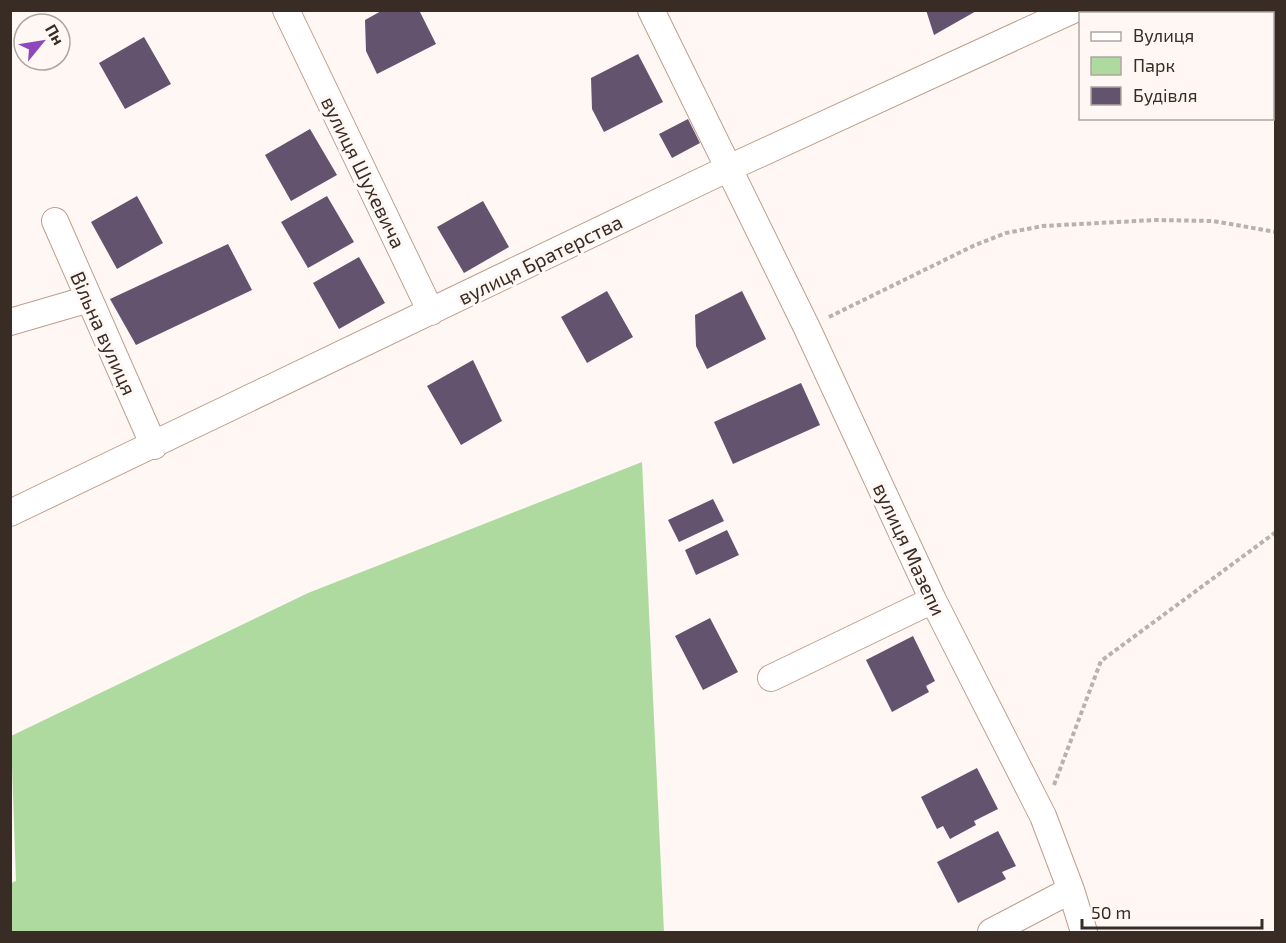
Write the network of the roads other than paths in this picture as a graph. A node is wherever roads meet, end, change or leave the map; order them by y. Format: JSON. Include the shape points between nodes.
{"nodes":[{"id":1,"x":286,"y":10,"type":"edge"},
{"id":2,"x":651,"y":10,"type":"edge"},
{"id":3,"x":1073,"y":10,"type":"edge"},
{"id":4,"x":1021,"y":21,"type":"edge"},
{"id":5,"x":729,"y":168,"type":"junction"},
{"id":6,"x":55,"y":221,"type":"dead end"},
{"id":7,"x":89,"y":298,"type":"junction"},
{"id":8,"x":431,"y":312,"type":"junction"},
{"id":9,"x":10,"y":322,"type":"edge"},
{"id":10,"x":154,"y":446,"type":"junction"},
{"id":11,"x":10,"y":513,"type":"edge"},
{"id":12,"x":933,"y":600,"type":"junction"},
{"id":13,"x":771,"y":678,"type":"dead end"},
{"id":14,"x":1071,"y":890,"type":"junction"},
{"id":15,"x":991,"y":933,"type":"edge"},
{"id":16,"x":1084,"y":933,"type":"edge"}],
"edges":[{"from":1,"to":8,"type":"street","name":"вулиця Шухевича"},
{"from":2,"to":5,"type":"street","name":"вулиця Мазепи"},
{"from":3,"to":4,"type":"street","name":"вулиця Братерства"},
{"from":4,"to":5,"type":"street","name":"вулиця Братерства"},
{"from":5,"to":8,"type":"street","name":"вулиця Братерства"},
{"from":5,"to":12,"type":"street","name":"вулиця Мазепи"},
{"from":6,"to":7,"type":"street","name":"Вільна вулиця"},
{"from":7,"to":9,"type":"street"},
{"from":7,"to":10,"type":"street","name":"Вільна вулиця"},
{"from":8,"to":10,"type":"street","name":"вулиця Братерства"},
{"from":10,"to":11,"type":"street","name":"вулиця Братерства"},
{"from":12,"to":13,"type":"street"},
{"from":12,"to":14,"type":"street","name":"вулиця Мазепи","via":[[1042,816]]},
{"from":14,"to":15,"type":"street"},
{"from":14,"to":16,"type":"street","name":"вулиця Мазепи"}]}
